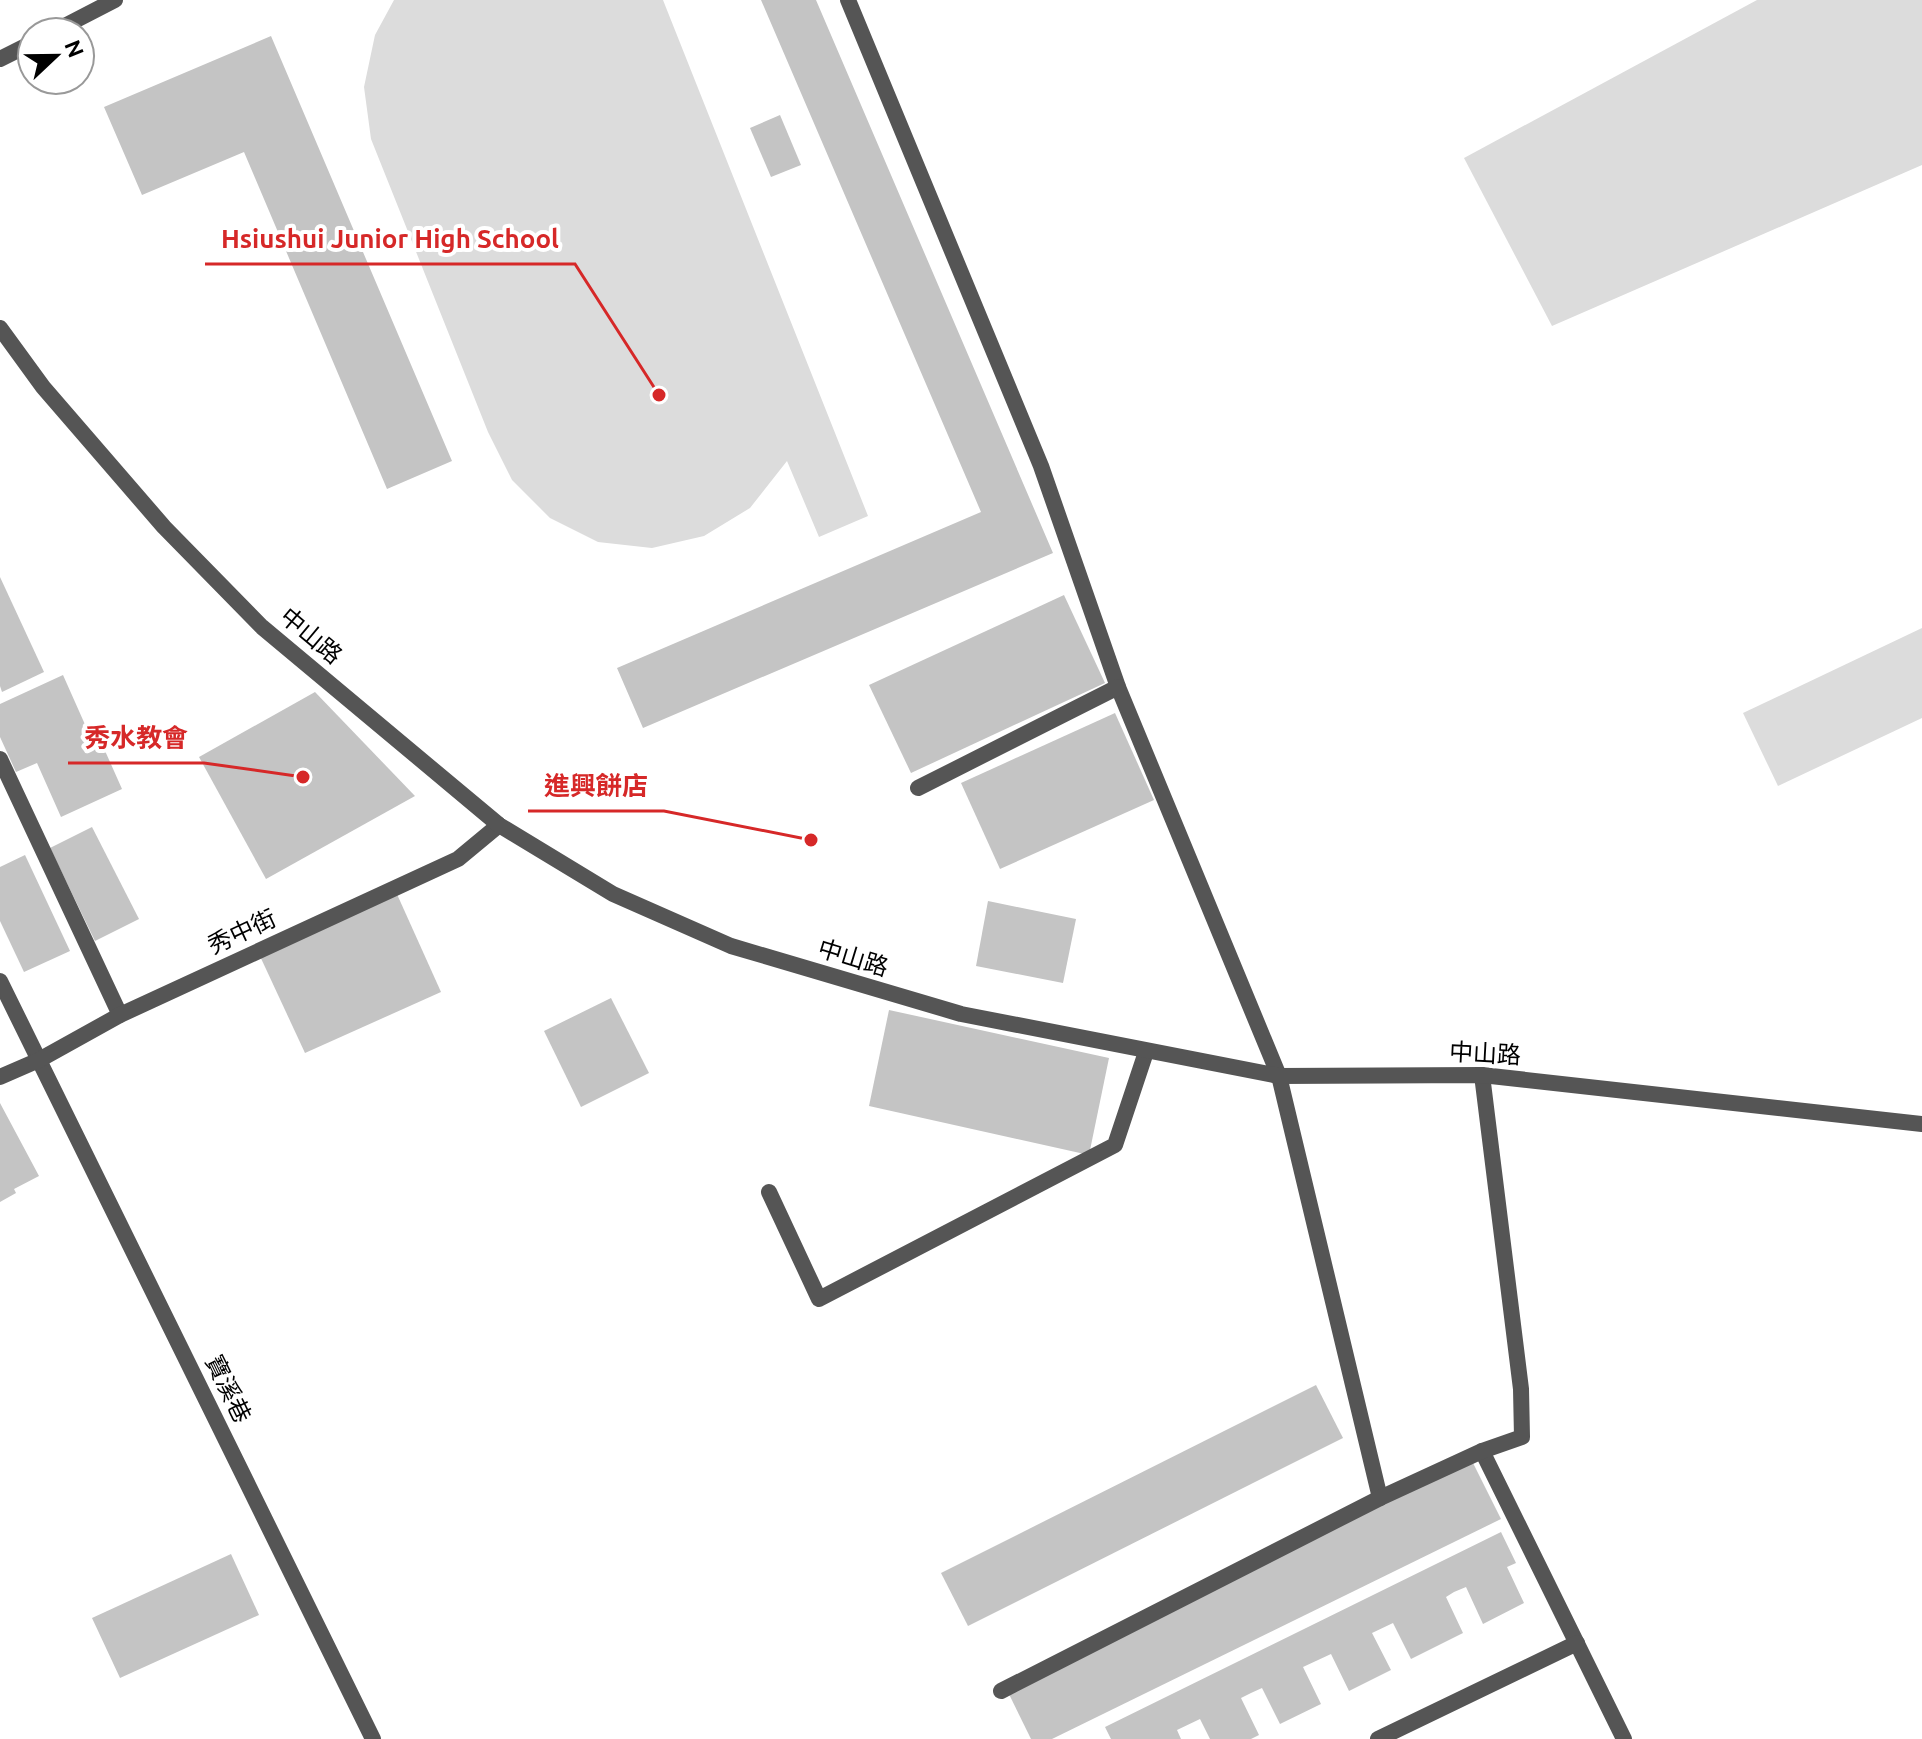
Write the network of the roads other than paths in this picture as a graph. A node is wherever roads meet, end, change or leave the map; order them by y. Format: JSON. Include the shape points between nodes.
{"nodes":[{"id":1,"x":115,"y":0,"type":"edge"},
{"id":2,"x":848,"y":0,"type":"edge"},
{"id":3,"x":84,"y":16,"type":"edge"},
{"id":4,"x":0,"y":328,"type":"edge"},
{"id":5,"x":1118,"y":687,"type":"junction"},
{"id":6,"x":0,"y":759,"type":"edge"},
{"id":7,"x":918,"y":788,"type":"dead end"},
{"id":8,"x":499,"y":825,"type":"junction"},
{"id":9,"x":0,"y":981,"type":"edge"},
{"id":10,"x":120,"y":1015,"type":"junction"},
{"id":11,"x":1146,"y":1052,"type":"junction"},
{"id":12,"x":39,"y":1060,"type":"junction"},
{"id":13,"x":1482,"y":1075,"type":"junction"},
{"id":14,"x":1279,"y":1076,"type":"junction"},
{"id":15,"x":0,"y":1077,"type":"edge"},
{"id":16,"x":1922,"y":1124,"type":"edge"},
{"id":17,"x":769,"y":1192,"type":"dead end"},
{"id":18,"x":1482,"y":1451,"type":"junction"},
{"id":19,"x":1380,"y":1498,"type":"junction"},
{"id":20,"x":1577,"y":1643,"type":"junction"},
{"id":21,"x":1001,"y":1691,"type":"dead end"},
{"id":22,"x":373,"y":1739,"type":"edge"},
{"id":23,"x":1378,"y":1739,"type":"edge"},
{"id":24,"x":1624,"y":1739,"type":"edge"}],
"edges":[{"from":1,"to":3,"type":"street"},
{"from":2,"to":5,"type":"street","via":[[1041,466]]},
{"from":4,"to":8,"type":"street","name":"中山路","via":[[43,387],[164,527],[262,627]]},
{"from":5,"to":7,"type":"street"},
{"from":5,"to":14,"type":"street"},
{"from":6,"to":10,"type":"street"},
{"from":8,"to":10,"type":"street","name":"秀中街","via":[[458,859]]},
{"from":8,"to":11,"type":"street","name":"中山路","via":[[613,894],[731,946],[961,1014]]},
{"from":9,"to":12,"type":"street","name":"寶溪巷"},
{"from":10,"to":12,"type":"street","name":"秀中街"},
{"from":11,"to":14,"type":"street","name":"中山路"},
{"from":11,"to":17,"type":"street","via":[[1115,1145],[819,1299]]},
{"from":12,"to":15,"type":"street","name":"秀中街"},
{"from":12,"to":22,"type":"street","name":"寶溪巷"},
{"from":13,"to":14,"type":"street","name":"中山路"},
{"from":13,"to":16,"type":"street","name":"中山路"},
{"from":13,"to":18,"type":"street","via":[[1521,1389],[1522,1437]]},
{"from":14,"to":19,"type":"street"},
{"from":18,"to":19,"type":"street"},
{"from":18,"to":20,"type":"street"},
{"from":19,"to":21,"type":"street"},
{"from":20,"to":23,"type":"street"},
{"from":20,"to":24,"type":"street"}]}
